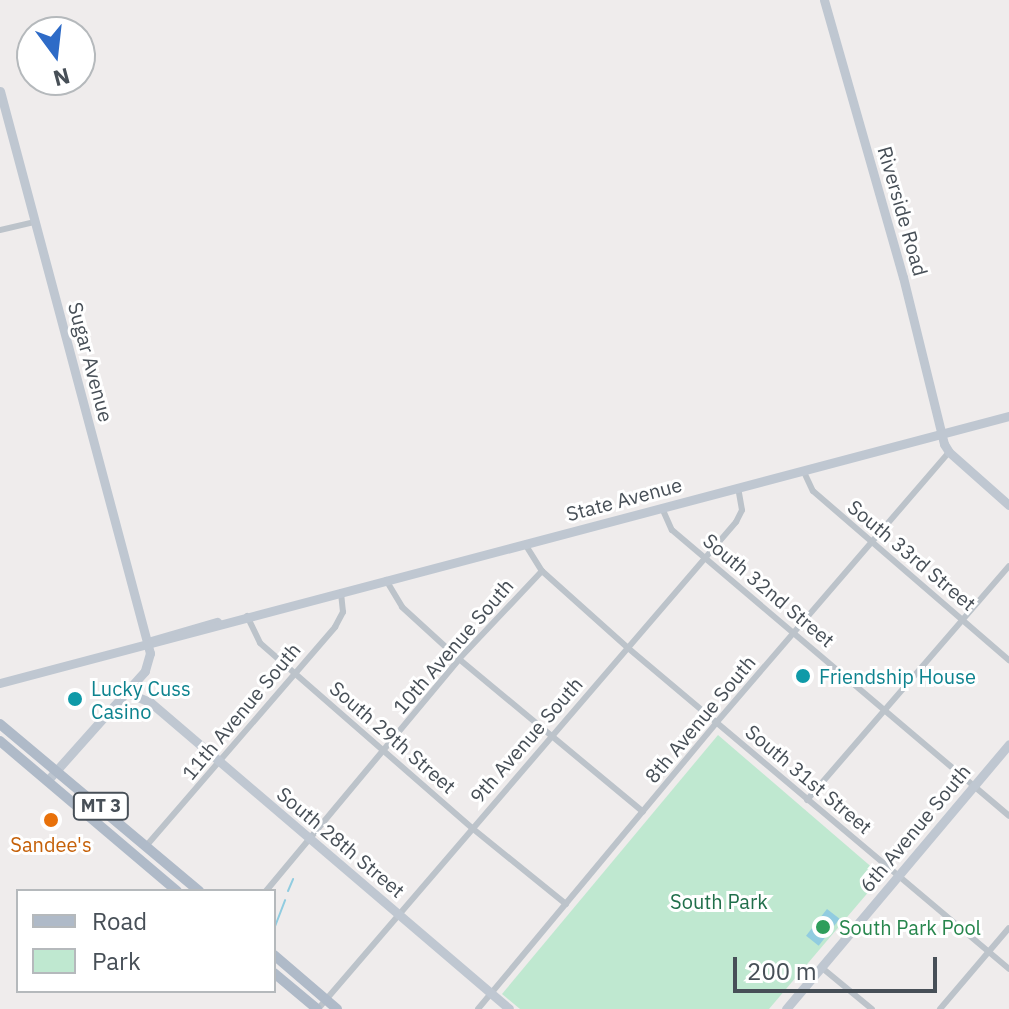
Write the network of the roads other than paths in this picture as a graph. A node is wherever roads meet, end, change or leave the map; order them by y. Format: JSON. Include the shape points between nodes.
{"nodes":[{"id":1,"x":824,"y":0,"type":"edge"},
{"id":2,"x":0,"y":91,"type":"edge"},
{"id":3,"x":36,"y":222,"type":"junction"},
{"id":4,"x":0,"y":230,"type":"edge"},
{"id":5,"x":1009,"y":416,"type":"edge"},
{"id":6,"x":941,"y":434,"type":"junction"},
{"id":7,"x":949,"y":452,"type":"junction"},
{"id":8,"x":803,"y":470,"type":"junction"},
{"id":9,"x":738,"y":487,"type":"junction"},
{"id":10,"x":1009,"y":505,"type":"edge"},
{"id":11,"x":662,"y":508,"type":"junction"},
{"id":12,"x":870,"y":542,"type":"junction"},
{"id":13,"x":525,"y":544,"type":"junction"},
{"id":14,"x":704,"y":555,"type":"junction"},
{"id":15,"x":1009,"y":566,"type":"edge"},
{"id":16,"x":542,"y":571,"type":"junction"},
{"id":17,"x":385,"y":580,"type":"junction"},
{"id":18,"x":341,"y":592,"type":"junction"},
{"id":19,"x":247,"y":616,"type":"junction"},
{"id":20,"x":962,"y":618,"type":"junction"},
{"id":21,"x":794,"y":631,"type":"junction"},
{"id":22,"x":148,"y":643,"type":"junction"},
{"id":23,"x":628,"y":648,"type":"junction"},
{"id":24,"x":459,"y":659,"type":"junction"},
{"id":25,"x":1009,"y":660,"type":"edge"},
{"id":26,"x":293,"y":672,"type":"junction"},
{"id":27,"x":139,"y":677,"type":"junction"},
{"id":28,"x":0,"y":683,"type":"edge"},
{"id":29,"x":126,"y":692,"type":"junction"},
{"id":30,"x":150,"y":702,"type":"junction"},
{"id":31,"x":883,"y":710,"type":"junction"},
{"id":32,"x":716,"y":723,"type":"junction"},
{"id":33,"x":0,"y":724,"type":"edge"},
{"id":34,"x":551,"y":735,"type":"junction"},
{"id":35,"x":0,"y":741,"type":"edge"},
{"id":36,"x":1009,"y":744,"type":"edge"},
{"id":37,"x":384,"y":751,"type":"junction"},
{"id":38,"x":220,"y":762,"type":"junction"},
{"id":39,"x":57,"y":770,"type":"junction"},
{"id":40,"x":47,"y":781,"type":"junction"},
{"id":41,"x":974,"y":786,"type":"junction"},
{"id":42,"x":807,"y":800,"type":"junction"},
{"id":43,"x":643,"y":812,"type":"junction"},
{"id":44,"x":1009,"y":816,"type":"edge"},
{"id":45,"x":472,"y":828,"type":"junction"},
{"id":46,"x":308,"y":837,"type":"junction"},
{"id":47,"x":147,"y":845,"type":"junction"},
{"id":48,"x":899,"y":874,"type":"junction"},
{"id":49,"x":175,"y":889,"type":"edge"},
{"id":50,"x":197,"y":889,"type":"edge"},
{"id":51,"x":268,"y":889,"type":"edge"},
{"id":52,"x":566,"y":904,"type":"junction"},
{"id":53,"x":399,"y":915,"type":"junction"},
{"id":54,"x":1009,"y":928,"type":"edge"},
{"id":55,"x":989,"y":951,"type":"junction"},
{"id":56,"x":276,"y":957,"type":"edge"},
{"id":57,"x":821,"y":967,"type":"junction"},
{"id":58,"x":1009,"y":969,"type":"edge"},
{"id":59,"x":276,"y":975,"type":"edge"},
{"id":60,"x":491,"y":994,"type":"junction"},
{"id":61,"x":327,"y":1000,"type":"junction"},
{"id":62,"x":318,"y":1009,"type":"edge"},
{"id":63,"x":337,"y":1009,"type":"edge"},
{"id":64,"x":478,"y":1009,"type":"edge"},
{"id":65,"x":509,"y":1009,"type":"edge"},
{"id":66,"x":786,"y":1009,"type":"edge"},
{"id":67,"x":872,"y":1009,"type":"edge"},
{"id":68,"x":940,"y":1009,"type":"edge"}],
"edges":[{"from":1,"to":6,"type":"main road","name":"Riverside Road"},
{"from":2,"to":3,"type":"main road","name":"Sugar Avenue"},
{"from":3,"to":4,"type":"street"},
{"from":3,"to":22,"type":"main road","name":"Sugar Avenue"},
{"from":5,"to":6,"type":"main road","name":"State Avenue"},
{"from":6,"to":7,"type":"main road","name":"Riverside Road"},
{"from":6,"to":8,"type":"main road","name":"State Avenue"},
{"from":7,"to":10,"type":"main road"},
{"from":7,"to":12,"type":"street","name":"8th Avenue South"},
{"from":8,"to":9,"type":"main road","name":"State Avenue"},
{"from":8,"to":12,"type":"street","name":"South 33rd Street","via":[[813,491]]},
{"from":9,"to":11,"type":"main road","name":"State Avenue"},
{"from":9,"to":14,"type":"street","name":"9th Avenue South","via":[[740,514]]},
{"from":11,"to":13,"type":"main road","name":"State Avenue"},
{"from":11,"to":14,"type":"street","name":"South 32nd Street","via":[[672,530]]},
{"from":12,"to":20,"type":"street","name":"South 33rd Street"},
{"from":12,"to":21,"type":"street","name":"8th Avenue South"},
{"from":13,"to":16,"type":"street","name":"South 31st Street"},
{"from":13,"to":17,"type":"main road","name":"State Avenue"},
{"from":14,"to":21,"type":"street","name":"South 32nd Street"},
{"from":14,"to":23,"type":"street","name":"9th Avenue South"},
{"from":15,"to":20,"type":"street"},
{"from":16,"to":23,"type":"street","name":"South 31st Street"},
{"from":16,"to":24,"type":"street","name":"10th Avenue South"},
{"from":17,"to":18,"type":"main road","name":"State Avenue"},
{"from":17,"to":24,"type":"street","via":[[402,607]]},
{"from":18,"to":19,"type":"main road","name":"State Avenue"},
{"from":18,"to":26,"type":"street","name":"11th Avenue South","via":[[341,618]]},
{"from":19,"to":22,"type":"main road","name":"State Avenue"},
{"from":19,"to":26,"type":"street","name":"South 29th Street","via":[[260,643]]},
{"from":20,"to":25,"type":"street","name":"South 33rd Street"},
{"from":20,"to":31,"type":"street"},
{"from":21,"to":31,"type":"street","name":"South 32nd Street"},
{"from":21,"to":32,"type":"street","name":"8th Avenue South"},
{"from":22,"to":27,"type":"main road","via":[[149,661]]},
{"from":22,"to":28,"type":"main road","name":"State Avenue"},
{"from":23,"to":32,"type":"street","name":"South 31st Street"},
{"from":23,"to":34,"type":"street","name":"9th Avenue South"},
{"from":24,"to":34,"type":"street"},
{"from":24,"to":37,"type":"street","name":"10th Avenue South"},
{"from":26,"to":37,"type":"street","name":"South 29th Street"},
{"from":26,"to":38,"type":"street","name":"11th Avenue South"},
{"from":27,"to":29,"type":"main road"},
{"from":27,"to":30,"type":"main road","name":"South 28th Street"},
{"from":29,"to":30,"type":"main road","name":"South 28th Street"},
{"from":29,"to":39,"type":"main road"},
{"from":30,"to":38,"type":"main road","name":"South 28th Street"},
{"from":31,"to":41,"type":"street","name":"South 32nd Street"},
{"from":31,"to":42,"type":"street"},
{"from":32,"to":42,"type":"street","name":"South 31st Street"},
{"from":32,"to":43,"type":"street","name":"8th Avenue South"},
{"from":33,"to":39,"type":"main road","number":"MT 3"},
{"from":34,"to":43,"type":"street"},
{"from":34,"to":45,"type":"street","name":"9th Avenue South"},
{"from":35,"to":40,"type":"main road"},
{"from":36,"to":41,"type":"main road","name":"6th Avenue South"},
{"from":37,"to":45,"type":"street","name":"South 29th Street"},
{"from":37,"to":46,"type":"street","name":"10th Avenue South"},
{"from":38,"to":46,"type":"main road","name":"South 28th Street"},
{"from":38,"to":47,"type":"street","name":"11th Avenue South"},
{"from":39,"to":40,"type":"main road"},
{"from":39,"to":47,"type":"main road","number":"MT 3"},
{"from":40,"to":49,"type":"main road"},
{"from":41,"to":44,"type":"street","name":"South 32nd Street"},
{"from":41,"to":48,"type":"main road","name":"6th Avenue South"},
{"from":42,"to":48,"type":"street","name":"South 31st Street"},
{"from":43,"to":52,"type":"street","name":"8th Avenue South"},
{"from":45,"to":52,"type":"street","name":"South 29th Street"},
{"from":45,"to":53,"type":"street","name":"9th Avenue South"},
{"from":46,"to":51,"type":"street","name":"10th Avenue South"},
{"from":46,"to":53,"type":"main road","name":"South 28th Street"},
{"from":47,"to":50,"type":"main road","number":"MT 3"},
{"from":48,"to":55,"type":"street","name":"South 31st Street"},
{"from":48,"to":57,"type":"main road","name":"6th Avenue South"},
{"from":52,"to":60,"type":"street","name":"8th Avenue South"},
{"from":53,"to":60,"type":"main road","name":"South 28th Street"},
{"from":53,"to":61,"type":"street","name":"9th Avenue South"},
{"from":54,"to":55,"type":"street"},
{"from":55,"to":58,"type":"street","name":"South 31st Street"},
{"from":55,"to":68,"type":"street"},
{"from":56,"to":61,"type":"main road"},
{"from":57,"to":66,"type":"main road","name":"6th Avenue South"},
{"from":57,"to":67,"type":"street"},
{"from":59,"to":62,"type":"main road"},
{"from":60,"to":64,"type":"street","name":"8th Avenue South"},
{"from":60,"to":65,"type":"main road","name":"South 28th Street"},
{"from":61,"to":62,"type":"street","name":"9th Avenue South"},
{"from":61,"to":63,"type":"main road"}]}
